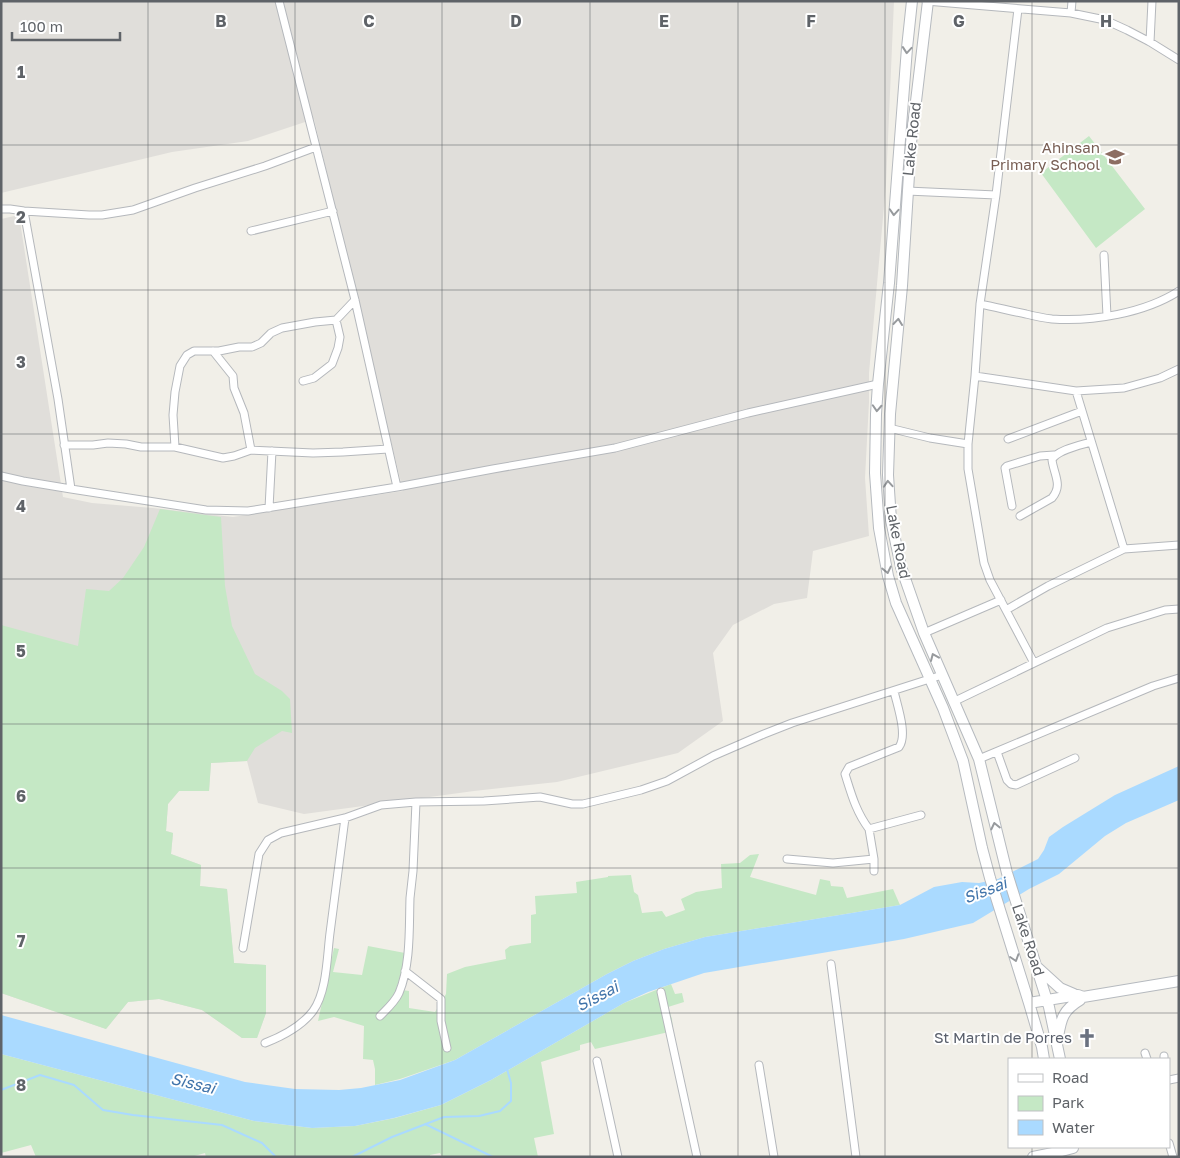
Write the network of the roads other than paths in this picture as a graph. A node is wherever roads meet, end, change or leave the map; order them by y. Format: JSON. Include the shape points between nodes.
{"nodes":[{"id":1,"x":279,"y":1,"type":"edge"},
{"id":2,"x":912,"y":1,"type":"edge"},
{"id":3,"x":923,"y":1,"type":"edge"},
{"id":4,"x":928,"y":1,"type":"edge"},
{"id":5,"x":1072,"y":1,"type":"edge"},
{"id":6,"x":1152,"y":1,"type":"edge"},
{"id":7,"x":1018,"y":9,"type":"junction"},
{"id":8,"x":1072,"y":13,"type":"junction"},
{"id":9,"x":1150,"y":42,"type":"junction"},
{"id":10,"x":1179,"y":60,"type":"edge"},
{"id":11,"x":316,"y":147,"type":"junction"},
{"id":12,"x":907,"y":191,"type":"junction"},
{"id":13,"x":996,"y":195,"type":"junction"},
{"id":14,"x":1,"y":209,"type":"edge"},
{"id":15,"x":24,"y":211,"type":"junction"},
{"id":16,"x":333,"y":211,"type":"junction"},
{"id":17,"x":251,"y":231,"type":"dead end"},
{"id":18,"x":1104,"y":255,"type":"dead end"},
{"id":19,"x":1179,"y":291,"type":"edge"},
{"id":20,"x":356,"y":300,"type":"junction"},
{"id":21,"x":980,"y":304,"type":"junction"},
{"id":22,"x":1107,"y":316,"type":"junction"},
{"id":23,"x":336,"y":320,"type":"junction"},
{"id":24,"x":213,"y":351,"type":"junction"},
{"id":25,"x":1179,"y":369,"type":"edge"},
{"id":26,"x":976,"y":376,"type":"junction"},
{"id":27,"x":303,"y":381,"type":"dead end"},
{"id":28,"x":878,"y":384,"type":"junction"},
{"id":29,"x":1076,"y":391,"type":"junction"},
{"id":30,"x":1082,"y":411,"type":"junction"},
{"id":31,"x":889,"y":428,"type":"junction"},
{"id":32,"x":1008,"y":439,"type":"dead end"},
{"id":33,"x":1092,"y":442,"type":"junction"},
{"id":34,"x":968,"y":444,"type":"junction"},
{"id":35,"x":64,"y":445,"type":"junction"},
{"id":36,"x":175,"y":447,"type":"junction"},
{"id":37,"x":388,"y":449,"type":"junction"},
{"id":38,"x":251,"y":450,"type":"junction"},
{"id":39,"x":272,"y":451,"type":"junction"},
{"id":40,"x":1054,"y":455,"type":"junction"},
{"id":41,"x":1,"y":476,"type":"edge"},
{"id":42,"x":398,"y":487,"type":"junction"},
{"id":43,"x":71,"y":490,"type":"junction"},
{"id":44,"x":1012,"y":506,"type":"dead end"},
{"id":45,"x":269,"y":508,"type":"junction"},
{"id":46,"x":1020,"y":516,"type":"dead end"},
{"id":47,"x":1179,"y":545,"type":"edge"},
{"id":48,"x":1124,"y":549,"type":"junction"},
{"id":49,"x":1001,"y":600,"type":"junction"},
{"id":50,"x":1179,"y":609,"type":"edge"},
{"id":51,"x":1006,"y":610,"type":"junction"},
{"id":52,"x":924,"y":633,"type":"junction"},
{"id":53,"x":1034,"y":663,"type":"junction"},
{"id":54,"x":942,"y":675,"type":"junction"},
{"id":55,"x":1179,"y":678,"type":"edge"},
{"id":56,"x":930,"y":679,"type":"junction"},
{"id":57,"x":894,"y":691,"type":"junction"},
{"id":58,"x":953,"y":702,"type":"junction"},
{"id":59,"x":996,"y":752,"type":"junction"},
{"id":60,"x":1075,"y":758,"type":"dead end"},
{"id":61,"x":979,"y":759,"type":"junction"},
{"id":62,"x":416,"y":802,"type":"junction"},
{"id":63,"x":921,"y":814,"type":"dead end"},
{"id":64,"x":345,"y":818,"type":"junction"},
{"id":65,"x":869,"y":829,"type":"junction"},
{"id":66,"x":787,"y":859,"type":"dead end"},
{"id":67,"x":874,"y":859,"type":"junction"},
{"id":68,"x":874,"y":871,"type":"dead end"},
{"id":69,"x":243,"y":948,"type":"dead end"},
{"id":70,"x":831,"y":964,"type":"dead end"},
{"id":71,"x":1037,"y":967,"type":"junction"},
{"id":72,"x":405,"y":971,"type":"junction"},
{"id":73,"x":1179,"y":981,"type":"edge"},
{"id":74,"x":661,"y":992,"type":"dead end"},
{"id":75,"x":1080,"y":997,"type":"junction"},
{"id":76,"x":1048,"y":1003,"type":"junction"},
{"id":77,"x":1031,"y":1007,"type":"junction"},
{"id":78,"x":380,"y":1016,"type":"dead end"},
{"id":79,"x":1057,"y":1042,"type":"junction"},
{"id":80,"x":265,"y":1043,"type":"dead end"},
{"id":81,"x":447,"y":1048,"type":"dead end"},
{"id":82,"x":1044,"y":1058,"type":"edge"},
{"id":83,"x":1060,"y":1058,"type":"edge"},
{"id":84,"x":597,"y":1061,"type":"dead end"},
{"id":85,"x":759,"y":1065,"type":"dead end"},
{"id":86,"x":1074,"y":1150,"type":"edge"},
{"id":87,"x":1059,"y":1152,"type":"edge"},
{"id":88,"x":618,"y":1157,"type":"edge"},
{"id":89,"x":696,"y":1157,"type":"edge"},
{"id":90,"x":774,"y":1157,"type":"edge"},
{"id":91,"x":856,"y":1157,"type":"edge"},
{"id":92,"x":1033,"y":1157,"type":"edge"}],
"edges":[{"from":1,"to":11,"type":"street"},
{"from":2,"to":28,"type":"main road","name":"Lake Road","one_way":true},
{"from":3,"to":4,"type":"street"},
{"from":4,"to":7,"type":"street"},
{"from":4,"to":12,"type":"main road","name":"Lake Road"},
{"from":5,"to":8,"type":"street"},
{"from":6,"to":9,"type":"street"},
{"from":7,"to":8,"type":"street"},
{"from":7,"to":13,"type":"street"},
{"from":8,"to":9,"type":"street","via":[[1105,20]]},
{"from":9,"to":10,"type":"street"},
{"from":11,"to":15,"type":"street","via":[[133,210],[88,215]]},
{"from":11,"to":16,"type":"street"},
{"from":12,"to":13,"type":"street"},
{"from":31,"to":12,"type":"main road","name":"Lake Road","one_way":true},
{"from":13,"to":21,"type":"street"},
{"from":14,"to":15,"type":"street"},
{"from":15,"to":35,"type":"street"},
{"from":16,"to":17,"type":"street"},
{"from":16,"to":20,"type":"street"},
{"from":18,"to":22,"type":"street"},
{"from":19,"to":22,"type":"street","via":[[1167,299]]},
{"from":20,"to":23,"type":"street"},
{"from":20,"to":37,"type":"street"},
{"from":21,"to":22,"type":"street","via":[[1050,319]]},
{"from":21,"to":26,"type":"street"},
{"from":23,"to":24,"type":"street","via":[[282,328],[252,347]]},
{"from":23,"to":27,"type":"street","via":[[340,337],[332,364],[314,378]]},
{"from":24,"to":36,"type":"street","via":[[194,351],[180,366],[172,415]]},
{"from":24,"to":38,"type":"street","via":[[233,376]]},
{"from":25,"to":29,"type":"street","via":[[1124,388]]},
{"from":26,"to":29,"type":"street"},
{"from":26,"to":34,"type":"street"},
{"from":28,"to":42,"type":"street","via":[[748,413],[615,448]]},
{"from":28,"to":56,"type":"main road","name":"Lake Road","one_way":true,"via":[[875,473],[879,528],[896,602]]},
{"from":29,"to":30,"type":"street"},
{"from":30,"to":32,"type":"street"},
{"from":30,"to":33,"type":"street"},
{"from":31,"to":34,"type":"street"},
{"from":52,"to":31,"type":"main road","name":"Lake Road","one_way":true,"via":[[901,567],[891,520]]},
{"from":33,"to":40,"type":"street"},
{"from":33,"to":48,"type":"street"},
{"from":34,"to":49,"type":"street","via":[[968,469],[984,563]]},
{"from":35,"to":36,"type":"street"},
{"from":35,"to":43,"type":"street"},
{"from":36,"to":38,"type":"street","via":[[223,458]]},
{"from":37,"to":39,"type":"street","via":[[320,453]]},
{"from":37,"to":42,"type":"street"},
{"from":38,"to":39,"type":"street"},
{"from":39,"to":45,"type":"street"},
{"from":40,"to":44,"type":"street","via":[[1006,466]]},
{"from":40,"to":46,"type":"street","via":[[1052,460],[1058,483],[1056,494]]},
{"from":41,"to":43,"type":"street"},
{"from":42,"to":45,"type":"street"},
{"from":43,"to":45,"type":"street","via":[[206,510]]},
{"from":47,"to":48,"type":"street"},
{"from":48,"to":51,"type":"street"},
{"from":49,"to":51,"type":"street"},
{"from":49,"to":52,"type":"street"},
{"from":50,"to":53,"type":"street","via":[[1165,610],[1107,628]]},
{"from":51,"to":53,"type":"street"},
{"from":54,"to":52,"type":"main road","name":"Lake Road","one_way":true},
{"from":53,"to":58,"type":"street"},
{"from":54,"to":56,"type":"street"},
{"from":54,"to":58,"type":"main road","name":"Lake Road"},
{"from":55,"to":59,"type":"street"},
{"from":56,"to":57,"type":"street"},
{"from":56,"to":77,"type":"main road","name":"Lake Road","one_way":true,"via":[[963,761],[990,878]]},
{"from":57,"to":62,"type":"street","via":[[764,734],[660,784],[583,804],[540,797]]},
{"from":57,"to":65,"type":"street","via":[[901,720],[902,743],[849,768],[845,774],[854,805]]},
{"from":58,"to":61,"type":"main road","name":"Lake Road"},
{"from":59,"to":60,"type":"street","via":[[1007,780],[1016,785]]},
{"from":59,"to":61,"type":"street"},
{"from":71,"to":61,"type":"main road","name":"Lake Road","one_way":true,"via":[[1007,873]]},
{"from":62,"to":64,"type":"street","via":[[381,805]]},
{"from":62,"to":72,"type":"street"},
{"from":63,"to":65,"type":"street"},
{"from":64,"to":69,"type":"street","via":[[281,833],[268,840],[259,854]]},
{"from":64,"to":80,"type":"street","via":[[325,972],[318,1002],[294,1029]]},
{"from":65,"to":67,"type":"street"},
{"from":66,"to":67,"type":"street","via":[[833,863]]},
{"from":67,"to":68,"type":"street"},
{"from":70,"to":91,"type":"street"},
{"from":71,"to":75,"type":"main road","via":[[1060,988]]},
{"from":71,"to":76,"type":"main road","name":"Lake Road"},
{"from":72,"to":78,"type":"street","via":[[399,995]]},
{"from":72,"to":81,"type":"street","via":[[441,998],[441,1022]]},
{"from":73,"to":75,"type":"main road"},
{"from":74,"to":89,"type":"street"},
{"from":75,"to":76,"type":"main road"},
{"from":75,"to":79,"type":"main road","via":[[1064,1013]]},
{"from":76,"to":77,"type":"main road"},
{"from":76,"to":79,"type":"main road","name":"Lake Road"},
{"from":77,"to":82,"type":"main road","name":"Lake Road"},
{"from":79,"to":83,"type":"main road","name":"Lake Road"},
{"from":84,"to":88,"type":"street"},
{"from":85,"to":90,"type":"street"},
{"from":86,"to":87,"type":"main road"},
{"from":87,"to":92,"type":"main road"}]}
